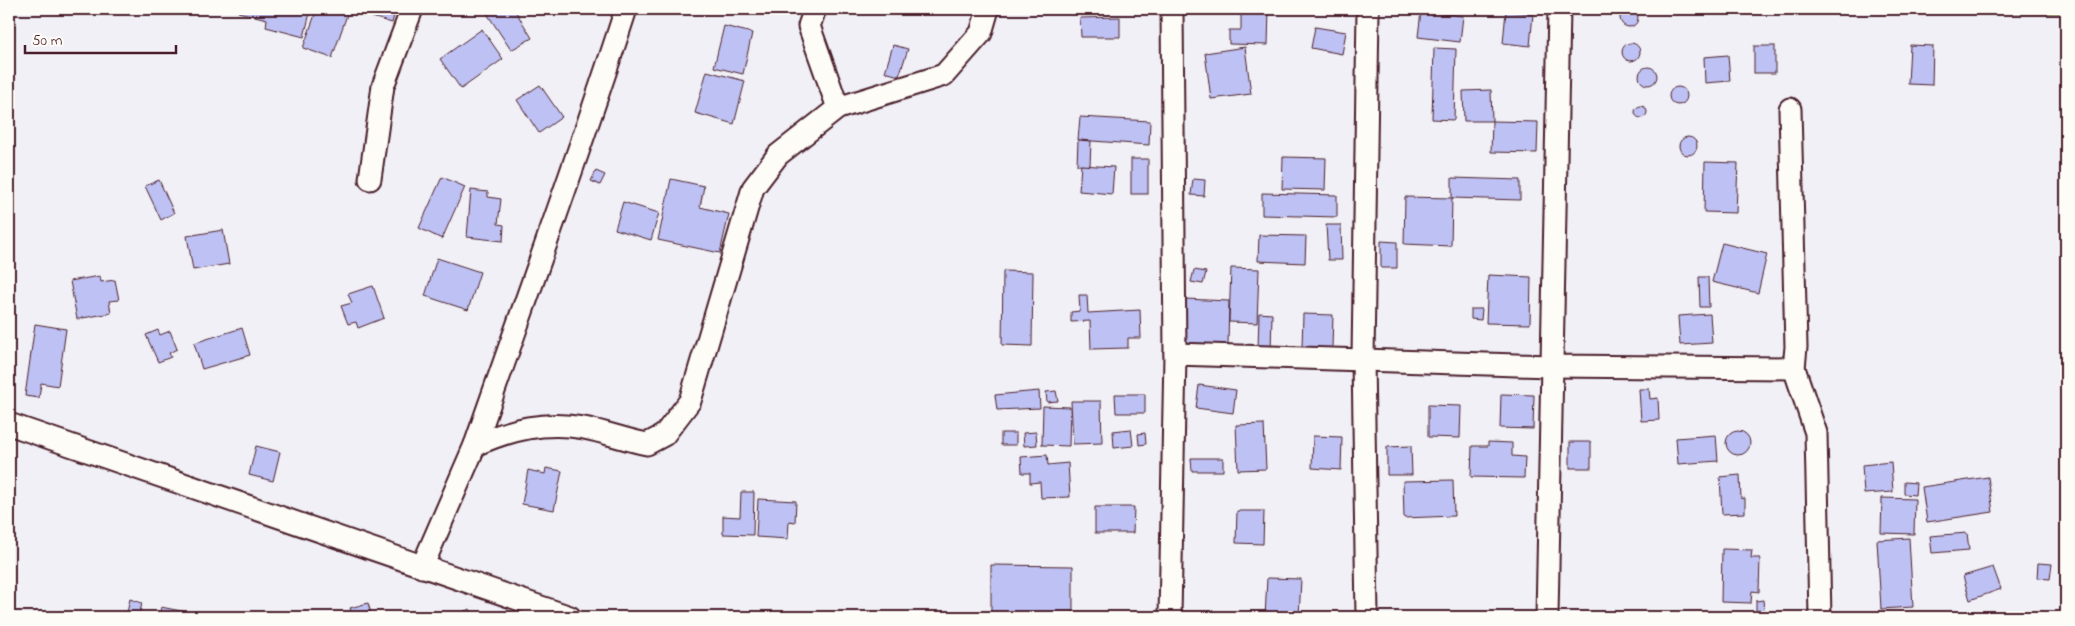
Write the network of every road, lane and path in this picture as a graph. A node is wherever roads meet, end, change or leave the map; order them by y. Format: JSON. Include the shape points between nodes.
{"nodes":[{"id":1,"x":412,"y":9,"type":"edge"},
{"id":2,"x":626,"y":9,"type":"edge"},
{"id":3,"x":815,"y":9,"type":"edge"},
{"id":4,"x":988,"y":9,"type":"edge"},
{"id":5,"x":1172,"y":9,"type":"edge"},
{"id":6,"x":1368,"y":9,"type":"edge"},
{"id":7,"x":1559,"y":9,"type":"edge"},
{"id":8,"x":838,"y":108,"type":"junction"},
{"id":9,"x":1790,"y":110,"type":"dead end"},
{"id":10,"x":370,"y":179,"type":"dead end"},
{"id":11,"x":1175,"y":354,"type":"junction"},
{"id":12,"x":1363,"y":359,"type":"junction"},
{"id":13,"x":1552,"y":366,"type":"junction"},
{"id":14,"x":1794,"y":368,"type":"junction"},
{"id":15,"x":9,"y":424,"type":"edge"},
{"id":16,"x":476,"y":445,"type":"junction"},
{"id":17,"x":422,"y":567,"type":"junction"},
{"id":18,"x":570,"y":617,"type":"edge"},
{"id":19,"x":1170,"y":617,"type":"edge"},
{"id":20,"x":1367,"y":617,"type":"edge"},
{"id":21,"x":1547,"y":617,"type":"edge"},
{"id":22,"x":1820,"y":617,"type":"edge"}],
"edges":[{"from":1,"to":10,"type":"street","via":[[383,86]]},
{"from":2,"to":16,"type":"street","via":[[584,140],[540,256]]},
{"from":3,"to":8,"type":"street","via":[[809,26]]},
{"from":4,"to":8,"type":"street","via":[[981,33],[944,75]]},
{"from":5,"to":11,"type":"street"},
{"from":6,"to":12,"type":"street"},
{"from":7,"to":13,"type":"street"},
{"from":8,"to":16,"type":"street","via":[[778,154],[753,188],[690,401],[664,435],[647,444],[583,428],[536,425],[506,431]]},
{"from":9,"to":14,"type":"street"},
{"from":11,"to":12,"type":"street"},
{"from":11,"to":19,"type":"street"},
{"from":12,"to":13,"type":"street"},
{"from":12,"to":20,"type":"street"},
{"from":13,"to":14,"type":"street"},
{"from":13,"to":21,"type":"street"},
{"from":14,"to":22,"type":"street","via":[[1816,433]]},
{"from":15,"to":17,"type":"street"},
{"from":16,"to":17,"type":"street"},
{"from":17,"to":18,"type":"street"}]}
